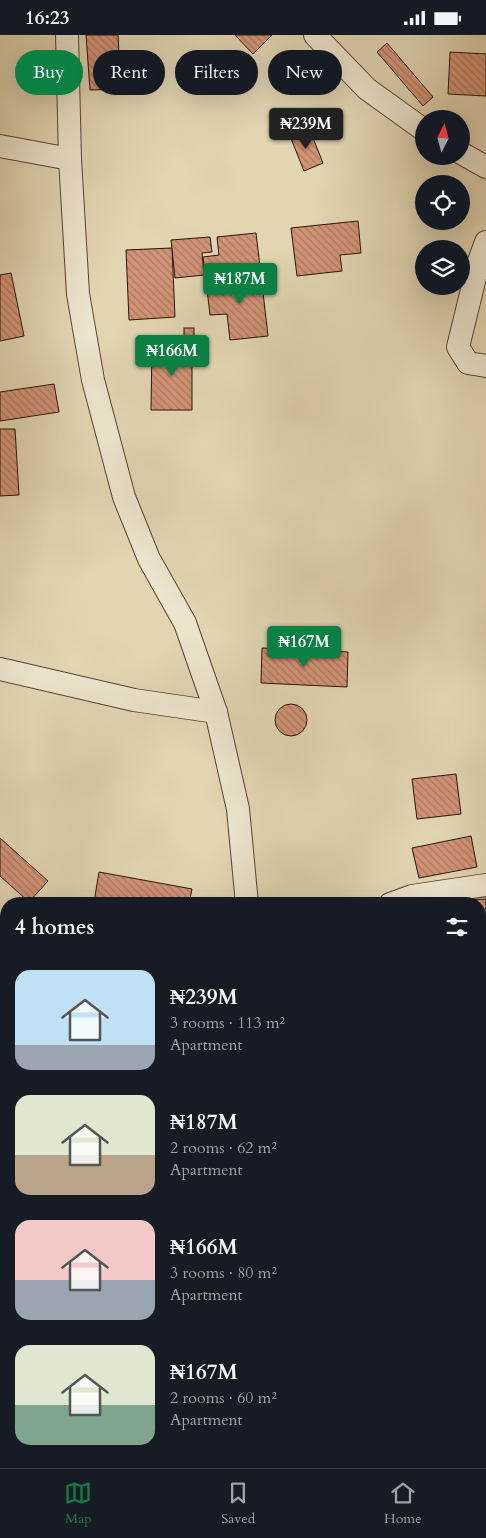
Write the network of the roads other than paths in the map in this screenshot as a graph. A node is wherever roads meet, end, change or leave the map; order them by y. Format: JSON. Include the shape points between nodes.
{"nodes":[{"id":1,"x":67,"y":35,"type":"edge"},
{"id":2,"x":315,"y":35,"type":"edge"},
{"id":3,"x":415,"y":124,"type":"edge"},
{"id":4,"x":0,"y":146,"type":"edge"},
{"id":5,"x":470,"y":158,"type":"edge"},
{"id":6,"x":70,"y":159,"type":"junction"},
{"id":7,"x":486,"y":167,"type":"edge"},
{"id":8,"x":486,"y":242,"type":"edge"},
{"id":9,"x":486,"y":366,"type":"edge"},
{"id":10,"x":0,"y":669,"type":"edge"},
{"id":11,"x":216,"y":712,"type":"junction"},
{"id":12,"x":486,"y":885,"type":"edge"},
{"id":13,"x":246,"y":897,"type":"edge"},
{"id":14,"x":409,"y":897,"type":"edge"}],
"edges":[{"from":1,"to":6,"type":"street"},
{"from":2,"to":3,"type":"street","via":[[367,89]]},
{"from":4,"to":6,"type":"street"},
{"from":5,"to":7,"type":"street"},
{"from":6,"to":11,"type":"street","via":[[78,294],[92,380],[124,497],[149,559],[184,623]]},
{"from":8,"to":9,"type":"street","via":[[458,347],[468,363]]},
{"from":10,"to":11,"type":"street","via":[[134,700]]},
{"from":11,"to":13,"type":"street","via":[[238,809]]},
{"from":12,"to":14,"type":"street"}]}
